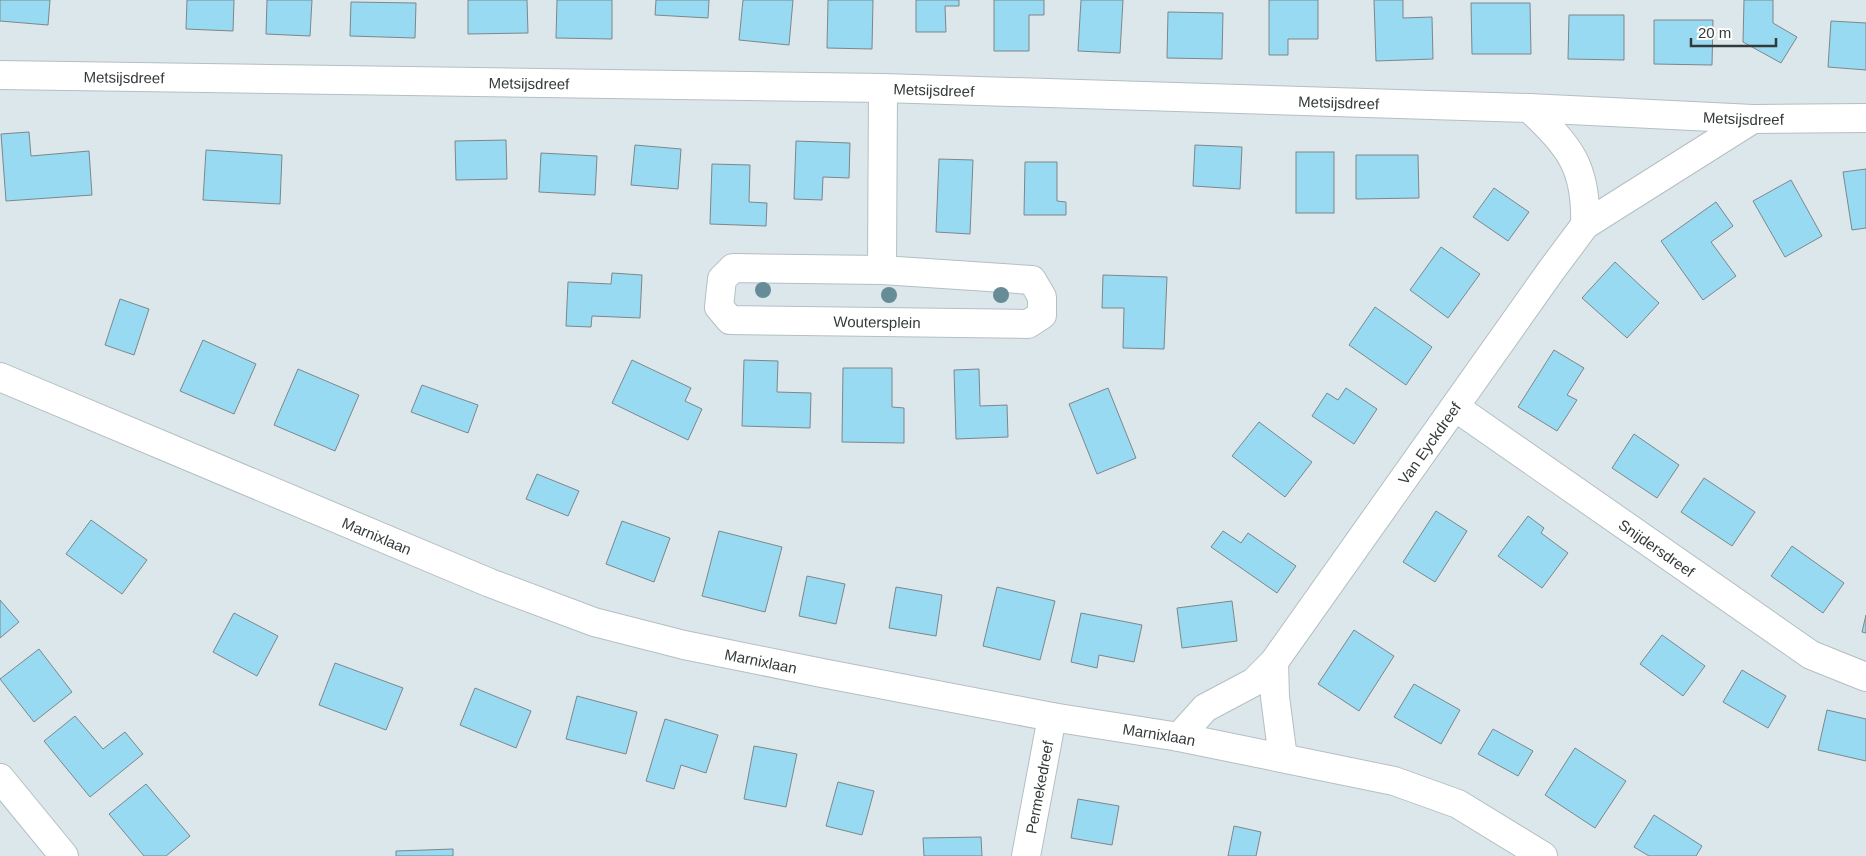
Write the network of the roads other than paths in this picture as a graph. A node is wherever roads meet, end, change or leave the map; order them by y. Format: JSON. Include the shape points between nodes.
{"nodes":[{"id":1,"x":0,"y":75,"type":"edge"},
{"id":2,"x":883,"y":88,"type":"junction"},
{"id":3,"x":1529,"y":108,"type":"junction"},
{"id":4,"x":1866,"y":118,"type":"edge"},
{"id":5,"x":1753,"y":119,"type":"junction"},
{"id":6,"x":1586,"y":225,"type":"junction"},
{"id":7,"x":882,"y":270,"type":"junction"},
{"id":8,"x":0,"y":377,"type":"edge"},
{"id":9,"x":1455,"y":407,"type":"junction"},
{"id":10,"x":1274,"y":662,"type":"junction"},
{"id":11,"x":1866,"y":677,"type":"edge"},
{"id":12,"x":1052,"y":717,"type":"junction"},
{"id":13,"x":1179,"y":737,"type":"junction"},
{"id":14,"x":1283,"y":758,"type":"junction"},
{"id":15,"x":0,"y":778,"type":"edge"},
{"id":16,"x":64,"y":856,"type":"edge"},
{"id":17,"x":1026,"y":856,"type":"edge"},
{"id":18,"x":1543,"y":856,"type":"edge"}],
"edges":[{"from":1,"to":2,"type":"street","name":"Metsijsdreef"},
{"from":2,"to":3,"type":"street","name":"Metsijsdreef"},
{"from":2,"to":7,"type":"street"},
{"from":3,"to":5,"type":"street","name":"Metsijsdreef"},
{"from":3,"to":6,"type":"street","via":[[1557,134],[1579,169],[1584,188]]},
{"from":4,"to":5,"type":"street","name":"Metsijsdreef"},
{"from":5,"to":6,"type":"street","name":"Van Eyckdreef"},
{"from":6,"to":9,"type":"street","name":"Van Eyckdreef"},
{"from":7,"to":7,"type":"street","name":"Woutersplein","via":[[733,268],[722,279],[719,307],[730,320],[1028,324],[1042,314],[1042,297],[1032,280]]},
{"from":8,"to":12,"type":"street","name":"Marnixlaan","via":[[490,584],[594,622],[684,645]]},
{"from":9,"to":10,"type":"street","name":"Van Eyckdreef"},
{"from":9,"to":11,"type":"street","name":"Snijdersdreef","via":[[1811,655]]},
{"from":10,"to":13,"type":"street","name":"Van Eyckdreef","via":[[1254,682],[1205,708]]},
{"from":10,"to":14,"type":"street"},
{"from":12,"to":13,"type":"street","name":"Marnixlaan"},
{"from":12,"to":17,"type":"street","name":"Permekedreef"},
{"from":13,"to":14,"type":"street","name":"Marnixlaan"},
{"from":14,"to":18,"type":"street","name":"Marnixlaan","via":[[1394,781],[1458,804]]},
{"from":15,"to":16,"type":"street"}]}
